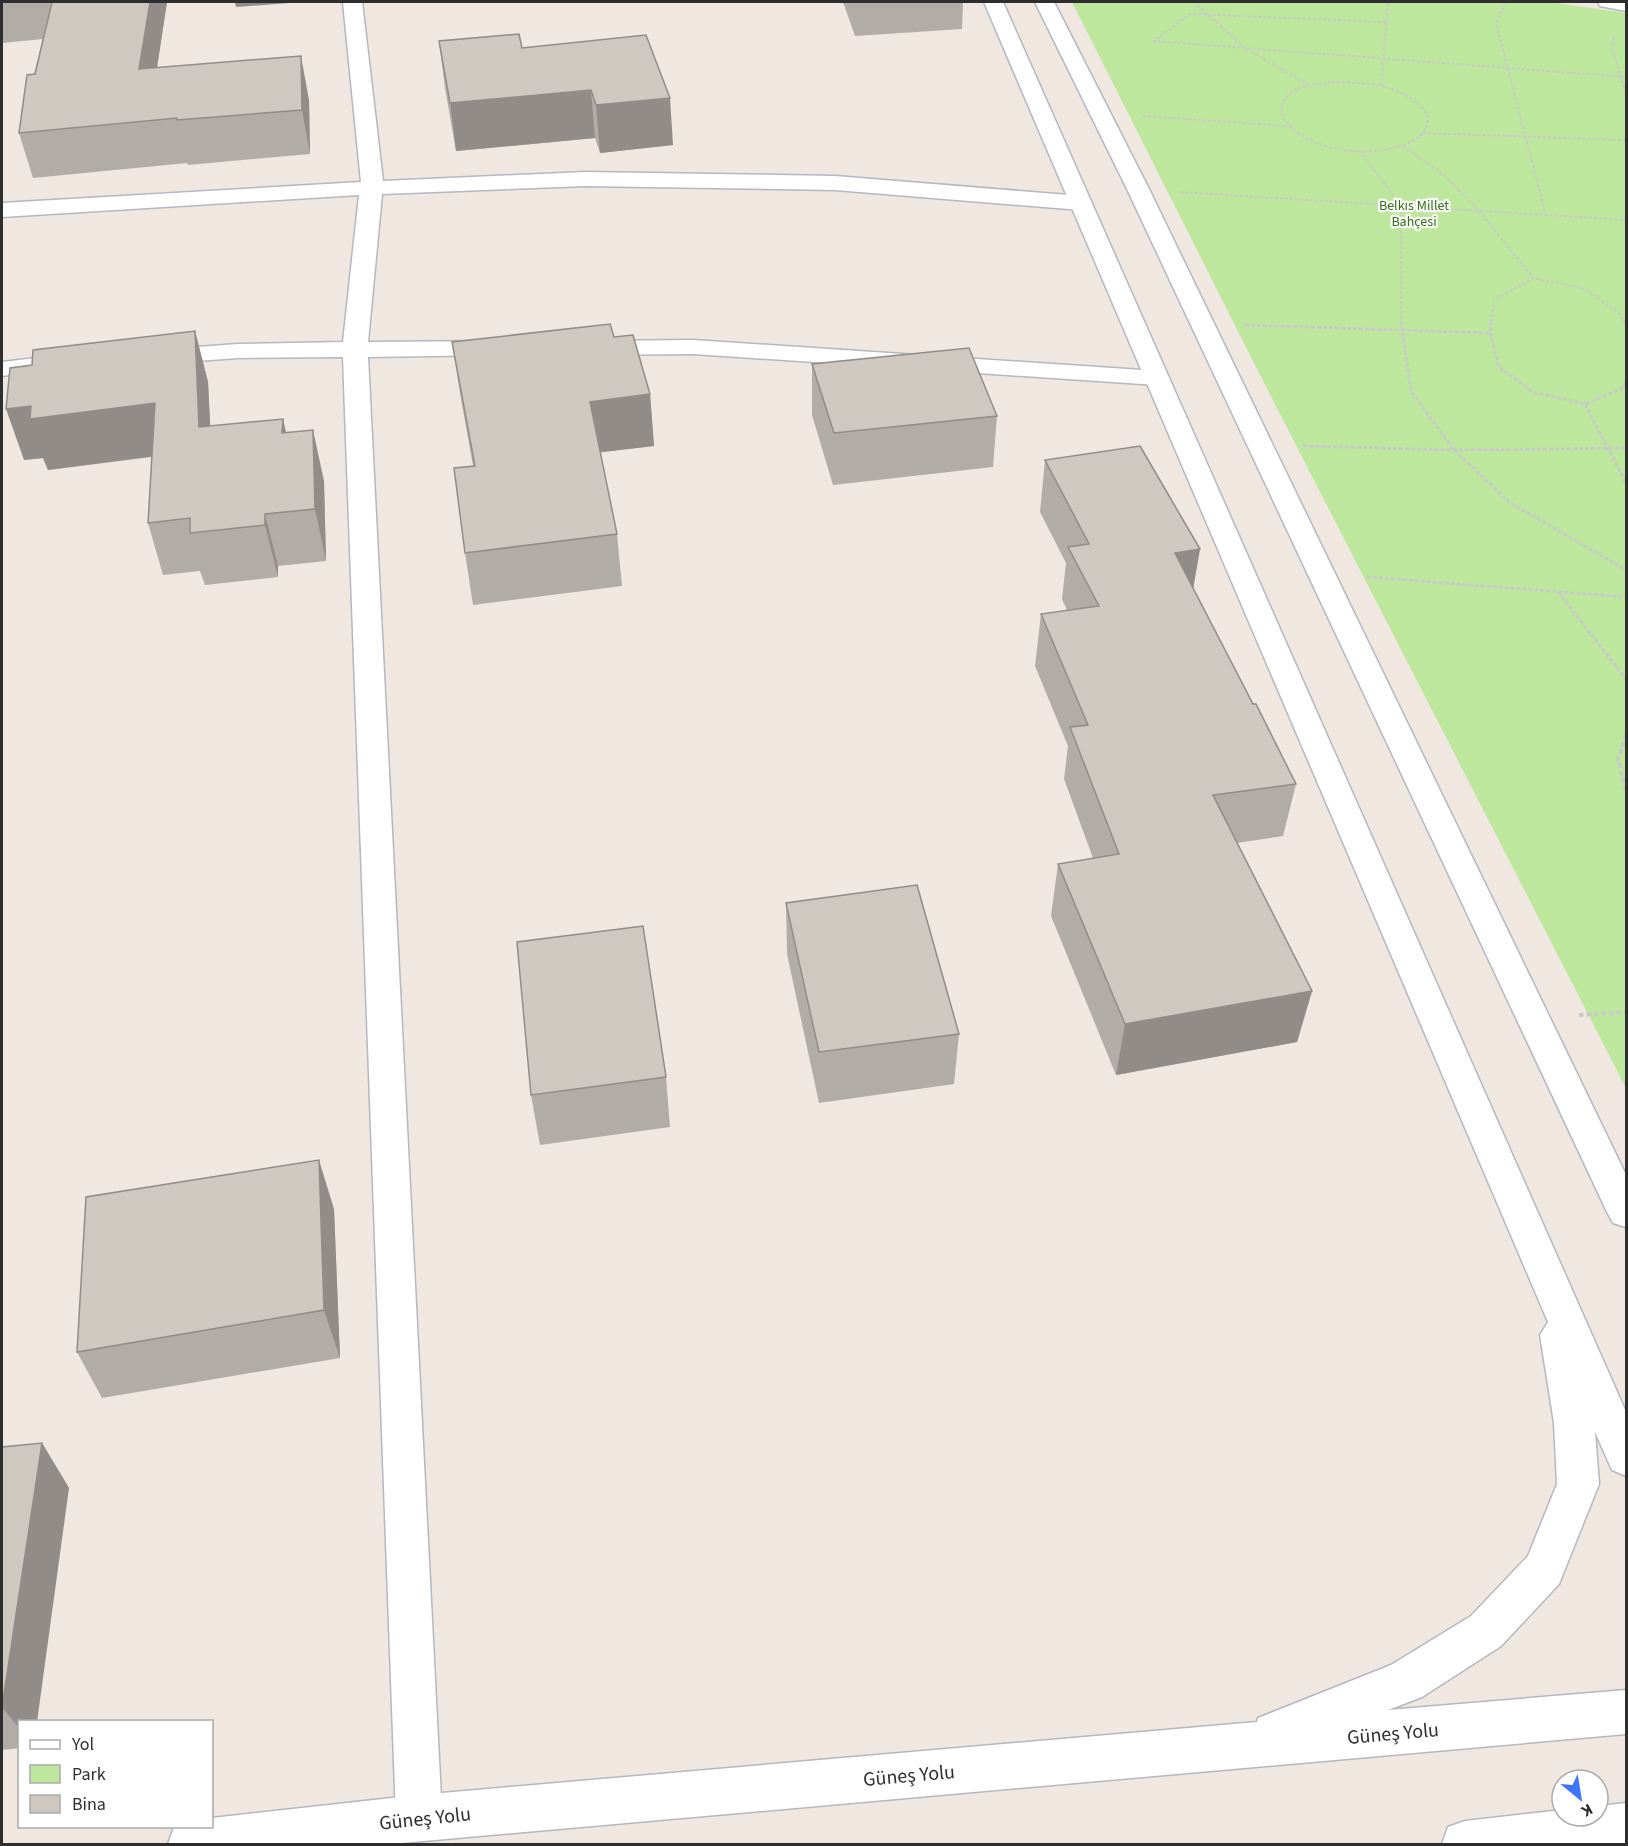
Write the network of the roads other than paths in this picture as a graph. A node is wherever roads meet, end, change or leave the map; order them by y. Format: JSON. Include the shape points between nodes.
{"nodes":[{"id":1,"x":352,"y":2,"type":"edge"},
{"id":2,"x":993,"y":2,"type":"edge"},
{"id":3,"x":1044,"y":2,"type":"edge"},
{"id":4,"x":371,"y":188,"type":"junction"},
{"id":5,"x":1081,"y":202,"type":"junction"},
{"id":6,"x":2,"y":210,"type":"edge"},
{"id":7,"x":355,"y":348,"type":"junction"},
{"id":8,"x":519,"y":348,"type":"edge"},
{"id":9,"x":565,"y":348,"type":"edge"},
{"id":10,"x":134,"y":358,"type":"edge"},
{"id":11,"x":76,"y":362,"type":"edge"},
{"id":12,"x":2,"y":369,"type":"edge"},
{"id":13,"x":1157,"y":378,"type":"junction"},
{"id":14,"x":1626,"y":1212,"type":"edge"},
{"id":15,"x":1553,"y":1288,"type":"junction"},
{"id":16,"x":1626,"y":1456,"type":"edge"},
{"id":17,"x":1626,"y":1712,"type":"edge"},
{"id":18,"x":1243,"y":1746,"type":"junction"},
{"id":19,"x":419,"y":1818,"type":"junction"},
{"id":20,"x":1626,"y":1826,"type":"edge"},
{"id":21,"x":1485,"y":1843,"type":"edge"},
{"id":22,"x":191,"y":1845,"type":"edge"}],
"edges":[{"from":1,"to":4,"type":"street"},
{"from":2,"to":5,"type":"street"},
{"from":3,"to":14,"type":"street","via":[[1101,113]]},
{"from":4,"to":5,"type":"street","via":[[585,179],[823,183]]},
{"from":4,"to":6,"type":"street"},
{"from":4,"to":7,"type":"street"},
{"from":5,"to":13,"type":"street"},
{"from":7,"to":8,"type":"street"},
{"from":7,"to":10,"type":"street"},
{"from":7,"to":19,"type":"street"},
{"from":9,"to":13,"type":"street","via":[[693,347]]},
{"from":11,"to":12,"type":"street"},
{"from":13,"to":15,"type":"street"},
{"from":15,"to":16,"type":"street"},
{"from":15,"to":18,"type":"street","via":[[1574,1423],[1578,1484],[1544,1570],[1486,1631],[1406,1680]]},
{"from":17,"to":18,"type":"street","name":"Güneş Yolu"},
{"from":18,"to":19,"type":"street","name":"Güneş Yolu"},
{"from":19,"to":22,"type":"street","name":"Güneş Yolu"},
{"from":20,"to":21,"type":"street"}]}
